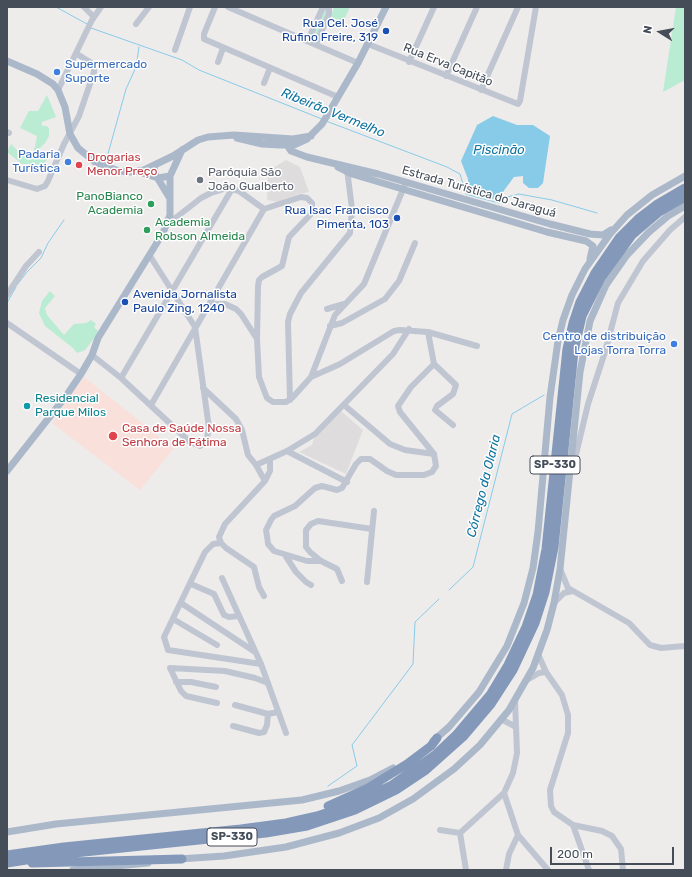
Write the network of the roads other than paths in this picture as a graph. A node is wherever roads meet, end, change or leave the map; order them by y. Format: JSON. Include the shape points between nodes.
{"nodes":[{"id":1,"x":84,"y":7,"type":"edge"},
{"id":2,"x":101,"y":7,"type":"edge"},
{"id":3,"x":149,"y":7,"type":"edge"},
{"id":4,"x":190,"y":7,"type":"edge"},
{"id":5,"x":215,"y":7,"type":"edge"},
{"id":6,"x":228,"y":7,"type":"edge"},
{"id":7,"x":325,"y":7,"type":"edge"},
{"id":8,"x":386,"y":7,"type":"edge"},
{"id":9,"x":434,"y":7,"type":"edge"},
{"id":10,"x":477,"y":7,"type":"edge"},
{"id":11,"x":518,"y":7,"type":"edge"},
{"id":12,"x":536,"y":7,"type":"edge"},
{"id":13,"x":93,"y":18,"type":"junction"},
{"id":14,"x":136,"y":24,"type":"dead end"},
{"id":15,"x":308,"y":40,"type":"junction"},
{"id":16,"x":316,"y":44,"type":"junction"},
{"id":17,"x":368,"y":44,"type":"junction"},
{"id":18,"x":223,"y":48,"type":"junction"},
{"id":19,"x":175,"y":50,"type":"dead end"},
{"id":20,"x":76,"y":54,"type":"junction"},
{"id":21,"x":7,"y":61,"type":"edge"},
{"id":22,"x":218,"y":62,"type":"dead end"},
{"id":23,"x":409,"y":62,"type":"junction"},
{"id":24,"x":358,"y":63,"type":"junction"},
{"id":25,"x":270,"y":68,"type":"junction"},
{"id":26,"x":446,"y":76,"type":"junction"},
{"id":27,"x":264,"y":83,"type":"dead end"},
{"id":28,"x":58,"y":90,"type":"junction"},
{"id":29,"x":481,"y":90,"type":"junction"},
{"id":30,"x":338,"y":98,"type":"junction"},
{"id":31,"x":70,"y":134,"type":"junction"},
{"id":32,"x":225,"y":135,"type":"junction"},
{"id":33,"x":291,"y":144,"type":"junction"},
{"id":34,"x":174,"y":160,"type":"junction"},
{"id":35,"x":154,"y":166,"type":"junction"},
{"id":36,"x":347,"y":169,"type":"junction"},
{"id":37,"x":138,"y":172,"type":"junction"},
{"id":38,"x":170,"y":176,"type":"junction"},
{"id":39,"x":685,"y":176,"type":"edge"},
{"id":40,"x":158,"y":178,"type":"junction"},
{"id":41,"x":7,"y":180,"type":"edge"},
{"id":42,"x":406,"y":182,"type":"junction"},
{"id":43,"x":685,"y":188,"type":"edge"},
{"id":44,"x":232,"y":189,"type":"junction"},
{"id":45,"x":404,"y":190,"type":"junction"},
{"id":46,"x":169,"y":197,"type":"junction"},
{"id":47,"x":685,"y":197,"type":"edge"},
{"id":48,"x":685,"y":206,"type":"edge"},
{"id":49,"x":264,"y":209,"type":"junction"},
{"id":50,"x":685,"y":217,"type":"edge"},
{"id":51,"x":168,"y":223,"type":"junction"},
{"id":52,"x":619,"y":224,"type":"junction"},
{"id":53,"x":415,"y":243,"type":"dead end"},
{"id":54,"x":39,"y":252,"type":"dead end"},
{"id":55,"x":150,"y":256,"type":"junction"},
{"id":56,"x":585,"y":269,"type":"junction"},
{"id":57,"x":173,"y":290,"type":"junction"},
{"id":58,"x":7,"y":295,"type":"edge"},
{"id":59,"x":209,"y":304,"type":"junction"},
{"id":60,"x":344,"y":304,"type":"junction"},
{"id":61,"x":327,"y":309,"type":"dead end"},
{"id":62,"x":7,"y":323,"type":"edge"},
{"id":63,"x":330,"y":326,"type":"junction"},
{"id":64,"x":195,"y":327,"type":"junction"},
{"id":65,"x":409,"y":329,"type":"junction"},
{"id":66,"x":428,"y":332,"type":"junction"},
{"id":67,"x":257,"y":339,"type":"junction"},
{"id":68,"x":478,"y":346,"type":"dead end"},
{"id":69,"x":92,"y":355,"type":"junction"},
{"id":70,"x":434,"y":364,"type":"junction"},
{"id":71,"x":81,"y":374,"type":"junction"},
{"id":72,"x":121,"y":378,"type":"junction"},
{"id":73,"x":311,"y":378,"type":"junction"},
{"id":74,"x":203,"y":388,"type":"junction"},
{"id":75,"x":290,"y":400,"type":"junction"},
{"id":76,"x":151,"y":405,"type":"junction"},
{"id":77,"x":344,"y":405,"type":"junction"},
{"id":78,"x":453,"y":426,"type":"dead end"},
{"id":79,"x":286,"y":451,"type":"junction"},
{"id":80,"x":434,"y":454,"type":"junction"},
{"id":81,"x":270,"y":460,"type":"junction"},
{"id":82,"x":256,"y":465,"type":"junction"},
{"id":83,"x":7,"y":471,"type":"edge"},
{"id":84,"x":265,"y":481,"type":"junction"},
{"id":85,"x":347,"y":482,"type":"junction"},
{"id":86,"x":568,"y":483,"type":"junction"},
{"id":87,"x":374,"y":511,"type":"dead end"},
{"id":88,"x":372,"y":529,"type":"junction"},
{"id":89,"x":221,"y":543,"type":"junction"},
{"id":90,"x":285,"y":555,"type":"junction"},
{"id":91,"x":321,"y":561,"type":"junction"},
{"id":92,"x":560,"y":570,"type":"junction"},
{"id":93,"x":222,"y":578,"type":"dead end"},
{"id":94,"x":342,"y":581,"type":"dead end"},
{"id":95,"x":367,"y":582,"type":"dead end"},
{"id":96,"x":191,"y":584,"type":"junction"},
{"id":97,"x":311,"y":585,"type":"dead end"},
{"id":98,"x":572,"y":591,"type":"junction"},
{"id":99,"x":264,"y":596,"type":"dead end"},
{"id":100,"x":181,"y":603,"type":"junction"},
{"id":101,"x":554,"y":603,"type":"junction"},
{"id":102,"x":239,"y":616,"type":"junction"},
{"id":103,"x":173,"y":619,"type":"junction"},
{"id":104,"x":217,"y":644,"type":"dead end"},
{"id":105,"x":685,"y":646,"type":"edge"},
{"id":106,"x":255,"y":652,"type":"junction"},
{"id":107,"x":538,"y":654,"type":"junction"},
{"id":108,"x":261,"y":664,"type":"junction"},
{"id":109,"x":546,"y":672,"type":"junction"},
{"id":110,"x":527,"y":680,"type":"junction"},
{"id":111,"x":176,"y":682,"type":"junction"},
{"id":112,"x":268,"y":683,"type":"junction"},
{"id":113,"x":216,"y":687,"type":"dead end"},
{"id":114,"x":515,"y":700,"type":"junction"},
{"id":115,"x":217,"y":703,"type":"dead end"},
{"id":116,"x":234,"y":705,"type":"dead end"},
{"id":117,"x":278,"y":712,"type":"junction"},
{"id":118,"x":268,"y":714,"type":"junction"},
{"id":119,"x":501,"y":719,"type":"junction"},
{"id":120,"x":233,"y":726,"type":"dead end"},
{"id":121,"x":516,"y":727,"type":"junction"},
{"id":122,"x":286,"y":733,"type":"dead end"},
{"id":123,"x":437,"y":738,"type":"junction"},
{"id":124,"x":504,"y":793,"type":"junction"},
{"id":125,"x":286,"y":823,"type":"junction"},
{"id":126,"x":573,"y":825,"type":"junction"},
{"id":127,"x":440,"y":830,"type":"dead end"},
{"id":128,"x":7,"y":832,"type":"edge"},
{"id":129,"x":460,"y":833,"type":"junction"},
{"id":130,"x":518,"y":835,"type":"junction"},
{"id":131,"x":7,"y":855,"type":"edge"},
{"id":132,"x":182,"y":859,"type":"junction"},
{"id":133,"x":7,"y":864,"type":"edge"},
{"id":134,"x":73,"y":870,"type":"edge"},
{"id":135,"x":466,"y":870,"type":"edge"},
{"id":136,"x":506,"y":870,"type":"edge"},
{"id":137,"x":548,"y":870,"type":"edge"},
{"id":138,"x":589,"y":870,"type":"edge"},
{"id":139,"x":623,"y":870,"type":"edge"}],
"edges":[{"from":1,"to":13,"type":"street"},
{"from":2,"to":13,"type":"street"},
{"from":3,"to":14,"type":"street"},
{"from":4,"to":19,"type":"street"},
{"from":5,"to":18,"type":"street","via":[[203,38]]},
{"from":6,"to":15,"type":"street"},
{"from":7,"to":15,"type":"street"},
{"from":7,"to":16,"type":"street","via":[[329,9],[329,14]]},
{"from":8,"to":17,"type":"main road"},
{"from":9,"to":23,"type":"street"},
{"from":10,"to":26,"type":"street"},
{"from":11,"to":29,"type":"street"},
{"from":12,"to":29,"type":"street","name":"Rua Erva Capitão","via":[[520,101],[517,104]]},
{"from":13,"to":20,"type":"street"},
{"from":15,"to":16,"type":"street"},
{"from":16,"to":24,"type":"street"},
{"from":17,"to":23,"type":"street","name":"Rua Erva Capitão"},
{"from":17,"to":24,"type":"main road"},
{"from":18,"to":22,"type":"street"},
{"from":18,"to":25,"type":"street"},
{"from":20,"to":28,"type":"street"},
{"from":20,"to":31,"type":"street","via":[[90,62],[94,68],[80,116]]},
{"from":21,"to":28,"type":"main road","via":[[49,80]]},
{"from":23,"to":26,"type":"street","name":"Rua Erva Capitão"},
{"from":24,"to":30,"type":"main road"},
{"from":25,"to":27,"type":"street"},
{"from":25,"to":30,"type":"street"},
{"from":26,"to":29,"type":"street","name":"Rua Erva Capitão"},
{"from":28,"to":31,"type":"main road"},
{"from":30,"to":33,"type":"main road","via":[[322,124],[311,136]]},
{"from":31,"to":37,"type":"main road","via":[[78,148],[95,162],[119,171]]},
{"from":31,"to":41,"type":"street","via":[[45,186],[37,189]]},
{"from":32,"to":33,"type":"main road"},
{"from":32,"to":33,"type":"main road","via":[[268,145]]},
{"from":32,"to":34,"type":"main road","via":[[198,140],[182,150]]},
{"from":33,"to":36,"type":"main road","name":"Estrada Turística do Jaraguá","via":[[307,157]]},
{"from":34,"to":35,"type":"main road"},
{"from":34,"to":38,"type":"main road"},
{"from":35,"to":37,"type":"main road"},
{"from":35,"to":40,"type":"main road"},
{"from":36,"to":42,"type":"main road","name":"Estrada Turística do Jaraguá"},
{"from":36,"to":45,"type":"main road","name":"Estrada Turística do Jaraguá"},
{"from":36,"to":75,"type":"street","via":[[352,209],[350,233],[302,293],[288,322]]},
{"from":37,"to":40,"type":"main road"},
{"from":38,"to":40,"type":"main road"},
{"from":38,"to":46,"type":"main road"},
{"from":39,"to":52,"type":"main road","via":[[644,200]]},
{"from":40,"to":46,"type":"main road"},
{"from":42,"to":45,"type":"street"},
{"from":42,"to":52,"type":"main road","name":"Estrada Turística do Jaraguá","via":[[590,234],[607,233]]},
{"from":43,"to":125,"type":"highway","number":"SP-330","via":[[639,218],[620,238],[595,273],[580,302],[571,328],[565,362],[540,582],[530,617],[517,648],[490,695],[457,734],[435,755],[403,778],[347,806]]},
{"from":44,"to":49,"type":"street","via":[[246,195]]},
{"from":44,"to":51,"type":"street","via":[[211,192]]},
{"from":44,"to":57,"type":"street"},
{"from":45,"to":56,"type":"main road","name":"Estrada Turística do Jaraguá","via":[[589,242],[593,246],[593,251]]},
{"from":45,"to":60,"type":"street","via":[[364,284]]},
{"from":46,"to":51,"type":"main road"},
{"from":47,"to":133,"type":"highway","number":"SP-330","via":[[659,212],[632,235],[594,289],[582,316],[574,351],[554,547],[545,592],[533,628],[513,670],[491,704],[463,737],[426,770],[396,790],[355,810],[307,826],[266,833],[65,854]]},
{"from":48,"to":86,"type":"main road","via":[[668,216],[634,246],[606,285],[594,311],[584,345]]},
{"from":49,"to":59,"type":"street"},
{"from":49,"to":67,"type":"street","via":[[301,197],[310,201],[313,206],[310,215],[289,237],[282,266],[259,280]]},
{"from":50,"to":86,"type":"street","via":[[643,261],[618,303]]},
{"from":51,"to":55,"type":"main road"},
{"from":52,"to":56,"type":"main road"},
{"from":53,"to":63,"type":"street","via":[[399,281],[385,299],[342,324]]},
{"from":54,"to":58,"type":"street","via":[[26,266]]},
{"from":55,"to":57,"type":"street"},
{"from":55,"to":69,"type":"main road","via":[[104,330],[101,341]]},
{"from":56,"to":123,"type":"main road","via":[[572,295],[558,341],[550,397],[538,532],[533,568],[524,603],[507,646],[479,692]]},
{"from":57,"to":64,"type":"street"},
{"from":57,"to":72,"type":"street"},
{"from":59,"to":64,"type":"street"},
{"from":59,"to":67,"type":"street","via":[[225,304],[236,310]]},
{"from":60,"to":61,"type":"street"},
{"from":60,"to":63,"type":"street"},
{"from":62,"to":71,"type":"street"},
{"from":63,"to":73,"type":"street"},
{"from":64,"to":74,"type":"street"},
{"from":64,"to":76,"type":"street"},
{"from":65,"to":66,"type":"street"},
{"from":65,"to":73,"type":"street","via":[[394,332]]},
{"from":65,"to":77,"type":"street","via":[[393,354]]},
{"from":66,"to":68,"type":"street"},
{"from":66,"to":70,"type":"street"},
{"from":67,"to":75,"type":"street","via":[[259,377],[264,393],[273,402]]},
{"from":69,"to":71,"type":"main road"},
{"from":69,"to":72,"type":"street"},
{"from":70,"to":78,"type":"street","via":[[456,385],[453,394],[435,409],[438,415]]},
{"from":70,"to":80,"type":"street","via":[[398,406]]},
{"from":71,"to":83,"type":"main road"},
{"from":72,"to":76,"type":"street"},
{"from":73,"to":75,"type":"street"},
{"from":74,"to":76,"type":"street","via":[[209,436],[200,446],[190,442]]},
{"from":74,"to":82,"type":"street","via":[[236,419],[242,430],[248,455]]},
{"from":77,"to":79,"type":"street","via":[[315,434]]},
{"from":77,"to":80,"type":"street","via":[[390,444],[405,450]]},
{"from":79,"to":81,"type":"street"},
{"from":79,"to":85,"type":"street"},
{"from":80,"to":85,"type":"street","via":[[436,466],[424,475],[396,475],[370,459],[361,459]]},
{"from":81,"to":82,"type":"street"},
{"from":81,"to":84,"type":"street","via":[[270,471]]},
{"from":82,"to":84,"type":"street"},
{"from":84,"to":89,"type":"street","via":[[221,530]]},
{"from":85,"to":90,"type":"street","via":[[339,489],[324,486],[315,488],[295,506],[274,516],[266,530],[268,544],[278,553]]},
{"from":86,"to":92,"type":"main road"},
{"from":87,"to":88,"type":"street"},
{"from":88,"to":91,"type":"street","via":[[327,521],[311,524],[306,530],[306,547]]},
{"from":88,"to":95,"type":"street"},
{"from":89,"to":96,"type":"street","via":[[212,544],[205,552]]},
{"from":89,"to":99,"type":"street","via":[[252,565]]},
{"from":90,"to":91,"type":"street","via":[[312,562]]},
{"from":90,"to":97,"type":"street","via":[[300,576]]},
{"from":91,"to":94,"type":"street","via":[[337,569]]},
{"from":92,"to":98,"type":"street","via":[[566,585]]},
{"from":92,"to":101,"type":"main road"},
{"from":93,"to":102,"type":"street"},
{"from":96,"to":100,"type":"street"},
{"from":96,"to":102,"type":"street","via":[[214,594],[224,615]]},
{"from":98,"to":101,"type":"street","via":[[564,593]]},
{"from":98,"to":105,"type":"street","via":[[629,623],[650,645],[661,648]]},
{"from":100,"to":103,"type":"street"},
{"from":100,"to":106,"type":"street"},
{"from":101,"to":107,"type":"main road"},
{"from":102,"to":106,"type":"street"},
{"from":103,"to":104,"type":"street"},
{"from":103,"to":108,"type":"street","via":[[164,637],[168,650]]},
{"from":106,"to":108,"type":"street"},
{"from":107,"to":109,"type":"street"},
{"from":107,"to":110,"type":"main road"},
{"from":108,"to":112,"type":"street"},
{"from":109,"to":110,"type":"street"},
{"from":109,"to":126,"type":"street","via":[[562,695],[569,725],[549,798],[554,812]]},
{"from":110,"to":114,"type":"main road"},
{"from":111,"to":112,"type":"street","via":[[170,668],[225,671]]},
{"from":111,"to":113,"type":"street"},
{"from":111,"to":115,"type":"street","via":[[186,696]]},
{"from":112,"to":117,"type":"street"},
{"from":114,"to":119,"type":"main road"},
{"from":114,"to":121,"type":"street"},
{"from":116,"to":118,"type":"street"},
{"from":117,"to":118,"type":"street"},
{"from":117,"to":122,"type":"street"},
{"from":118,"to":120,"type":"street","via":[[264,732]]},
{"from":119,"to":121,"type":"street"},
{"from":119,"to":132,"type":"main road","via":[[480,745],[440,781],[379,818],[339,833],[286,847]]},
{"from":121,"to":124,"type":"street","via":[[515,763]]},
{"from":123,"to":125,"type":"highway","via":[[419,756],[368,788]]},
{"from":123,"to":128,"type":"main road","via":[[405,762],[370,780],[325,795],[267,804],[56,824]]},
{"from":124,"to":129,"type":"street"},
{"from":124,"to":130,"type":"street"},
{"from":125,"to":131,"type":"highway","number":"SP-330"},
{"from":126,"to":138,"type":"street"},
{"from":126,"to":139,"type":"street","via":[[612,836],[621,849]]},
{"from":127,"to":129,"type":"street"},
{"from":129,"to":135,"type":"street"},
{"from":130,"to":136,"type":"street","via":[[509,854]]},
{"from":130,"to":137,"type":"street"},
{"from":132,"to":133,"type":"highway"},
{"from":132,"to":134,"type":"main road"}]}
